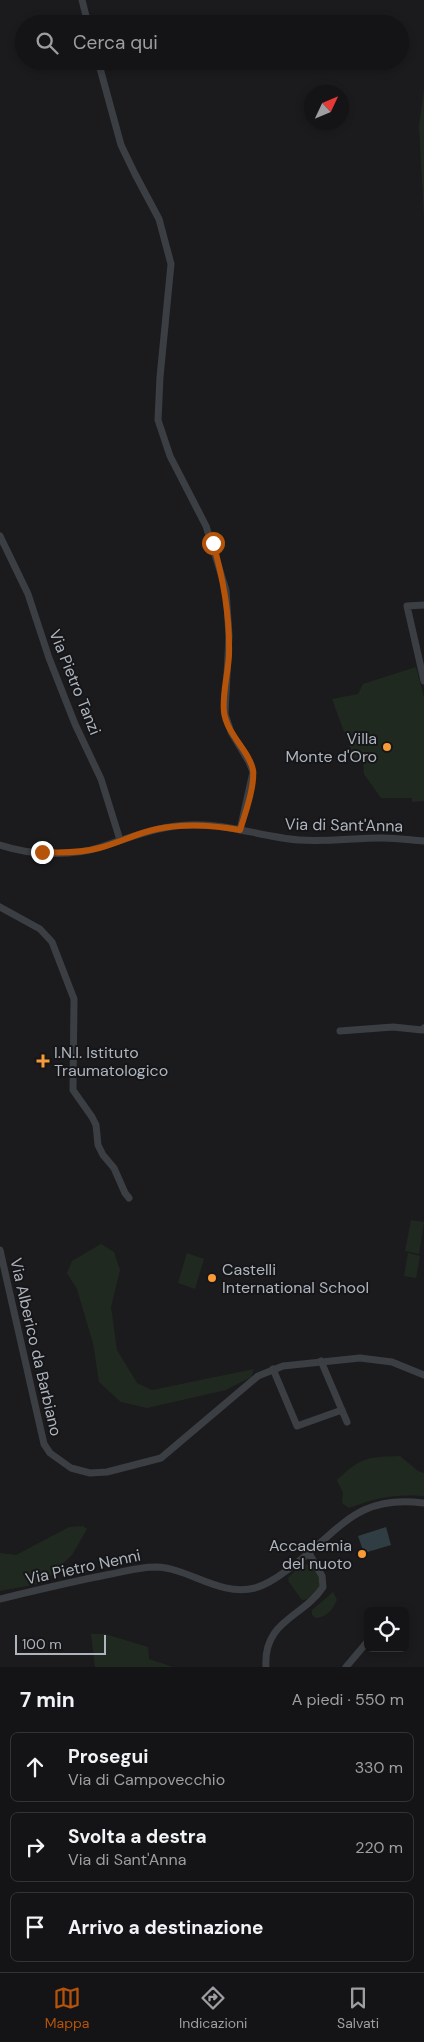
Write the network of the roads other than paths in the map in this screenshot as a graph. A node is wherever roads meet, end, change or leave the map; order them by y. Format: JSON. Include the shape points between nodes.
{"nodes":[{"id":1,"x":82,"y":0,"type":"edge"},
{"id":2,"x":86,"y":15,"type":"edge"},
{"id":3,"x":100,"y":70,"type":"edge"},
{"id":4,"x":0,"y":536,"type":"edge"},
{"id":5,"x":424,"y":605,"type":"edge"},
{"id":6,"x":424,"y":681,"type":"edge"},
{"id":7,"x":240,"y":830,"type":"junction"},
{"id":8,"x":120,"y":840,"type":"junction"},
{"id":9,"x":424,"y":841,"type":"edge"},
{"id":10,"x":0,"y":845,"type":"edge"},
{"id":11,"x":0,"y":907,"type":"edge"},
{"id":12,"x":424,"y":1028,"type":"edge"},
{"id":13,"x":340,"y":1031,"type":"dead end"},
{"id":14,"x":129,"y":1198,"type":"dead end"},
{"id":15,"x":0,"y":1250,"type":"edge"},
{"id":16,"x":321,"y":1361,"type":"junction"},
{"id":17,"x":272,"y":1369,"type":"junction"},
{"id":18,"x":424,"y":1374,"type":"edge"},
{"id":19,"x":342,"y":1410,"type":"junction"},
{"id":20,"x":347,"y":1422,"type":"dead end"},
{"id":21,"x":424,"y":1503,"type":"edge"},
{"id":22,"x":309,"y":1553,"type":"junction"},
{"id":23,"x":0,"y":1599,"type":"edge"},
{"id":24,"x":364,"y":1646,"type":"edge"},
{"id":25,"x":266,"y":1667,"type":"edge"},
{"id":26,"x":346,"y":1667,"type":"edge"}],
"edges":[{"from":1,"to":2,"type":"street"},
{"from":3,"to":7,"type":"street","via":[[121,145],[160,219],[171,260],[158,420],[170,456],[204,521],[226,590],[229,636],[225,714],[253,772]]},
{"from":4,"to":8,"type":"street","name":"Via Pietro Tanzi","via":[[28,594],[49,658],[101,779]]},
{"from":5,"to":6,"type":"street","via":[[407,606]]},
{"from":7,"to":8,"type":"street","name":"Via di Sant'Anna","via":[[202,825],[179,826]]},
{"from":7,"to":9,"type":"street","name":"Via di Sant'Anna","via":[[316,841],[383,838]]},
{"from":8,"to":10,"type":"street","name":"Via di Sant'Anna","via":[[101,848],[72,853],[10,849]]},
{"from":11,"to":14,"type":"street","via":[[40,929],[52,942],[74,999],[73,1090],[92,1117],[98,1145],[118,1174]]},
{"from":12,"to":13,"type":"street"},
{"from":15,"to":17,"type":"street","name":"Via Alberico da Barbiano","via":[[44,1444],[50,1453],[71,1468],[90,1473],[107,1472],[161,1458],[258,1376]]},
{"from":16,"to":17,"type":"street","name":"Via Alberico da Barbiano"},
{"from":16,"to":18,"type":"street","name":"Via Alberico da Barbiano","via":[[384,1360]]},
{"from":16,"to":19,"type":"street"},
{"from":17,"to":19,"type":"street","via":[[297,1426]]},
{"from":19,"to":20,"type":"street"},
{"from":21,"to":22,"type":"street","name":"Via Pietro Nenni","via":[[390,1501],[367,1507]]},
{"from":22,"to":23,"type":"street","name":"Via Pietro Nenni","via":[[288,1570],[254,1588],[240,1590],[220,1586],[157,1567]]},
{"from":22,"to":25,"type":"street","via":[[322,1576],[323,1587],[278,1627],[269,1640]]},
{"from":24,"to":26,"type":"street"}]}
